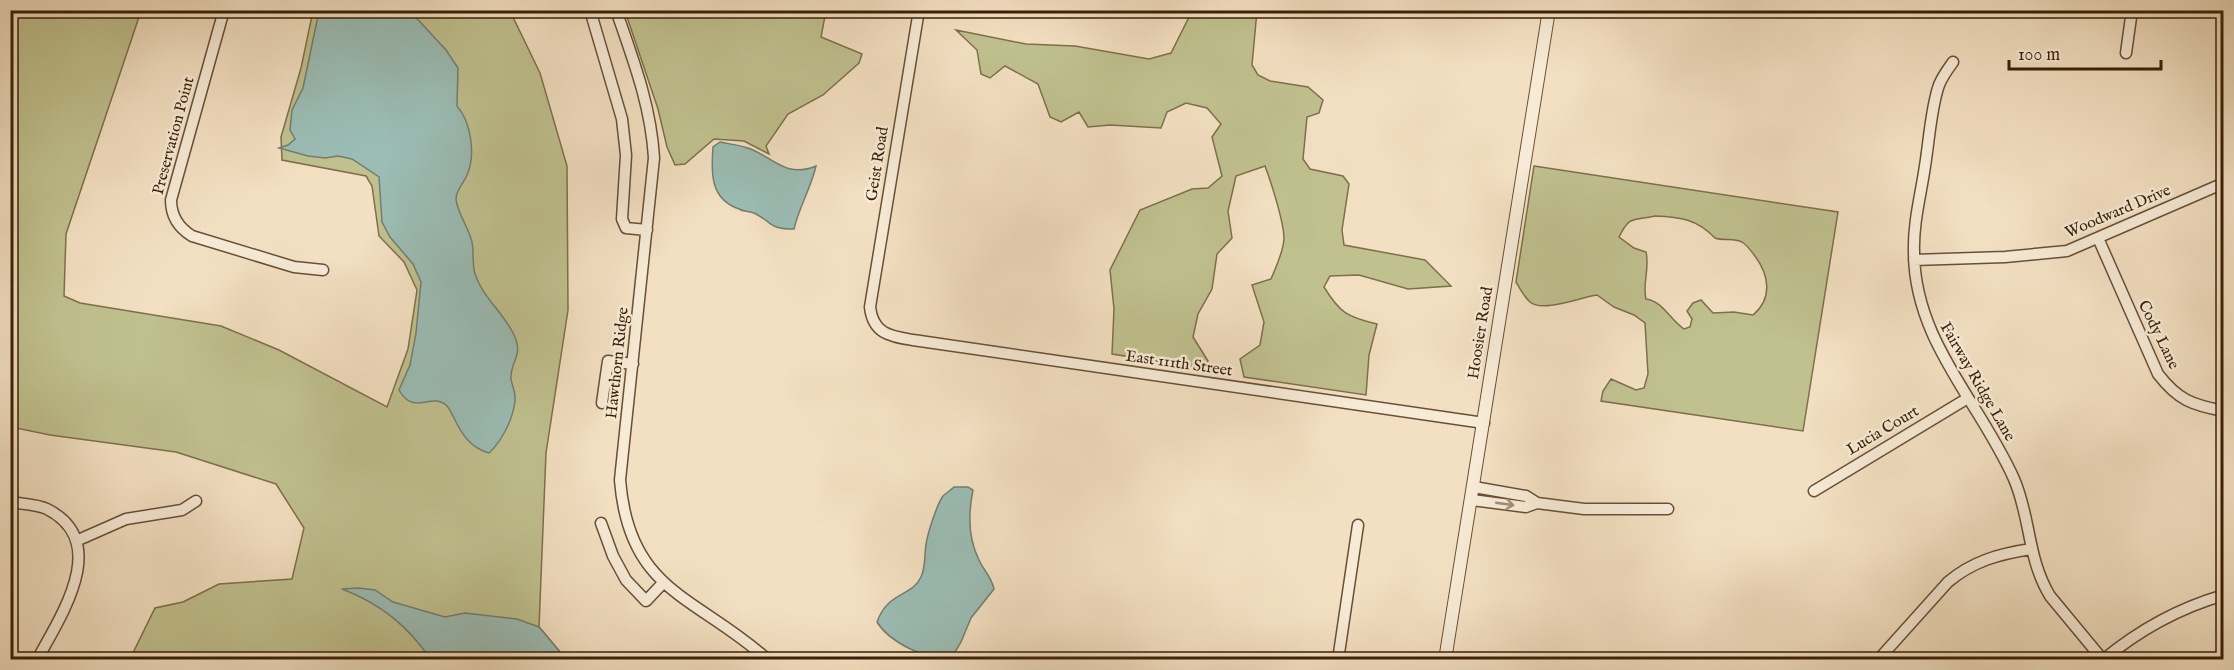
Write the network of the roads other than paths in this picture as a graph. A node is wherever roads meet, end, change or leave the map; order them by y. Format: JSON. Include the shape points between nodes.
{"nodes":[{"id":1,"x":224,"y":10,"type":"edge"},
{"id":2,"x":590,"y":10,"type":"edge"},
{"id":3,"x":616,"y":10,"type":"edge"},
{"id":4,"x":919,"y":10,"type":"edge"},
{"id":5,"x":1549,"y":10,"type":"edge"},
{"id":6,"x":2132,"y":10,"type":"edge"},
{"id":7,"x":2126,"y":53,"type":"dead end"},
{"id":8,"x":1953,"y":62,"type":"dead end"},
{"id":9,"x":2223,"y":183,"type":"edge"},
{"id":10,"x":647,"y":230,"type":"junction"},
{"id":11,"x":2098,"y":238,"type":"junction"},
{"id":12,"x":1914,"y":260,"type":"junction"},
{"id":13,"x":323,"y":270,"type":"dead end"},
{"id":14,"x":873,"y":323,"type":"joint"},
{"id":15,"x":633,"y":363,"type":"junction"},
{"id":16,"x":1968,"y":398,"type":"junction"},
{"id":17,"x":602,"y":403,"type":"dead end"},
{"id":18,"x":2223,"y":411,"type":"edge"},
{"id":19,"x":1484,"y":423,"type":"junction"},
{"id":20,"x":1474,"y":487,"type":"junction"},
{"id":21,"x":1814,"y":490,"type":"dead end"},
{"id":22,"x":1472,"y":500,"type":"junction"},
{"id":23,"x":196,"y":501,"type":"dead end"},
{"id":24,"x":10,"y":502,"type":"edge"},
{"id":25,"x":1537,"y":503,"type":"junction"},
{"id":26,"x":1668,"y":509,"type":"dead end"},
{"id":27,"x":601,"y":523,"type":"dead end"},
{"id":28,"x":1358,"y":525,"type":"dead end"},
{"id":29,"x":76,"y":541,"type":"junction"},
{"id":30,"x":2031,"y":549,"type":"junction"},
{"id":31,"x":663,"y":582,"type":"junction"},
{"id":32,"x":2223,"y":595,"type":"edge"},
{"id":33,"x":37,"y":660,"type":"edge"},
{"id":34,"x":768,"y":660,"type":"edge"},
{"id":35,"x":1338,"y":660,"type":"edge"},
{"id":36,"x":1446,"y":660,"type":"edge"},
{"id":37,"x":1878,"y":660,"type":"edge"},
{"id":38,"x":2103,"y":660,"type":"edge"}],
"edges":[{"from":1,"to":13,"type":"street","name":"Preservation Point","via":[[171,200],[175,220],[192,236],[294,267]]},
{"from":2,"to":10,"type":"street","via":[[622,119],[626,164],[622,219],[626,228]]},
{"from":3,"to":10,"type":"street","name":"Hawthorn Ridge","via":[[645,96],[652,131],[654,158]]},
{"from":4,"to":14,"type":"street","name":"Geist Road","via":[[870,307]]},
{"from":5,"to":19,"type":"street","name":"Hoosier Road"},
{"from":6,"to":7,"type":"street"},
{"from":8,"to":12,"type":"street","name":"Fairway Ridge Lane","via":[[1938,88],[1915,227]]},
{"from":9,"to":11,"type":"street","name":"Woodward Drive"},
{"from":10,"to":15,"type":"street","name":"Hawthorn Ridge"},
{"from":11,"to":12,"type":"street","name":"Woodward Drive","via":[[2058,253]]},
{"from":11,"to":18,"type":"street","name":"Cody Lane","via":[[2158,374],[2180,398]]},
{"from":12,"to":16,"type":"street","name":"Fairway Ridge Lane","via":[[1928,328]]},
{"from":14,"to":19,"type":"street","name":"East 111th Street","via":[[884,333],[913,340]]},
{"from":15,"to":17,"type":"street","via":[[608,361]]},
{"from":15,"to":31,"type":"street","name":"Hawthorn Ridge","via":[[621,500],[633,541]]},
{"from":16,"to":21,"type":"street","name":"Lucia Court"},
{"from":16,"to":30,"type":"street","name":"Fairway Ridge Lane","via":[[2014,480]]},
{"from":19,"to":20,"type":"street","name":"Hoosier Road"},
{"from":20,"to":22,"type":"street","name":"Hoosier Road"},
{"from":20,"to":25,"type":"street","via":[[1526,496]]},
{"from":22,"to":25,"type":"street","one_way":true,"via":[[1526,507]]},
{"from":22,"to":36,"type":"street","name":"Hoosier Road"},
{"from":23,"to":29,"type":"street","via":[[182,510],[126,519]]},
{"from":24,"to":29,"type":"street","via":[[46,509],[60,519]]},
{"from":25,"to":26,"type":"street","via":[[1584,509]]},
{"from":27,"to":31,"type":"street","via":[[626,580],[646,601]]},
{"from":28,"to":35,"type":"street"},
{"from":29,"to":33,"type":"street","via":[[79,568],[75,584]]},
{"from":30,"to":37,"type":"street","via":[[1984,559],[1959,573]]},
{"from":30,"to":38,"type":"street","name":"Fairway Ridge Lane","via":[[2050,596]]},
{"from":31,"to":34,"type":"street","name":"Hawthorn Ridge"},
{"from":32,"to":38,"type":"street","via":[[2147,628]]}]}
